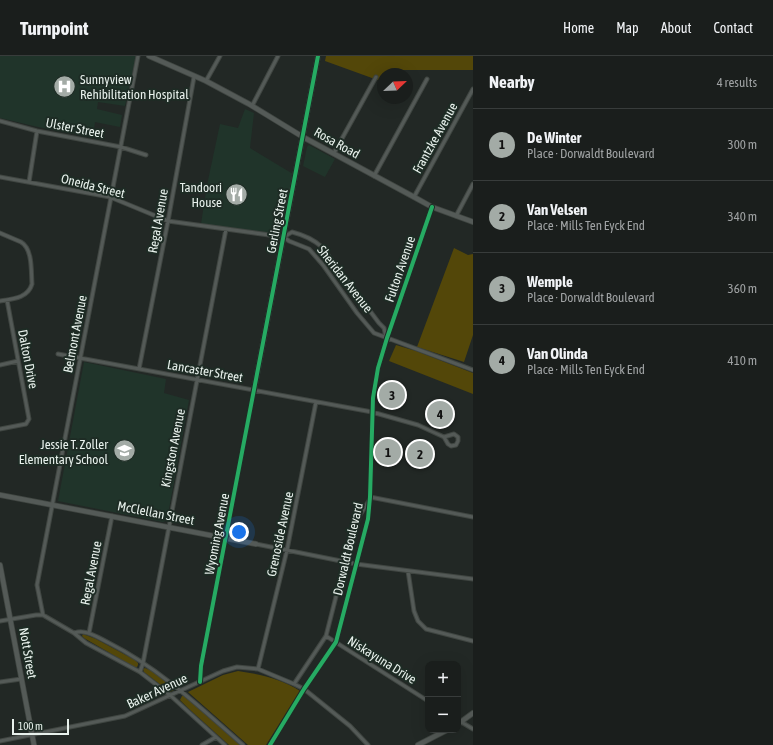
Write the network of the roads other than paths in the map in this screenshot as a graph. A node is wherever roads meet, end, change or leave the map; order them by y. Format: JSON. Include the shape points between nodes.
{"nodes":[{"id":1,"x":138,"y":56,"type":"edge"},
{"id":2,"x":150,"y":56,"type":"edge"},
{"id":3,"x":220,"y":56,"type":"edge"},
{"id":4,"x":278,"y":56,"type":"edge"},
{"id":5,"x":313,"y":56,"type":"edge"},
{"id":6,"x":318,"y":57,"type":"edge"},
{"id":7,"x":194,"y":76,"type":"junction"},
{"id":8,"x":376,"y":77,"type":"dead end"},
{"id":9,"x":427,"y":79,"type":"dead end"},
{"id":10,"x":206,"y":81,"type":"junction"},
{"id":11,"x":473,"y":89,"type":"edge"},
{"id":12,"x":252,"y":106,"type":"junction"},
{"id":13,"x":0,"y":122,"type":"edge"},
{"id":14,"x":37,"y":131,"type":"junction"},
{"id":15,"x":303,"y":137,"type":"junction"},
{"id":16,"x":121,"y":147,"type":"junction"},
{"id":17,"x":334,"y":153,"type":"junction"},
{"id":18,"x":146,"y":155,"type":"dead end"},
{"id":19,"x":374,"y":176,"type":"junction"},
{"id":20,"x":0,"y":177,"type":"edge"},
{"id":21,"x":29,"y":182,"type":"junction"},
{"id":22,"x":473,"y":184,"type":"edge"},
{"id":23,"x":110,"y":197,"type":"junction"},
{"id":24,"x":414,"y":197,"type":"junction"},
{"id":25,"x":432,"y":207,"type":"junction"},
{"id":26,"x":456,"y":216,"type":"junction"},
{"id":27,"x":168,"y":221,"type":"junction"},
{"id":28,"x":473,"y":222,"type":"edge"},
{"id":29,"x":226,"y":229,"type":"junction"},
{"id":30,"x":0,"y":234,"type":"edge"},
{"id":31,"x":284,"y":236,"type":"junction"},
{"id":32,"x":7,"y":300,"type":"junction"},
{"id":33,"x":0,"y":301,"type":"edge"},
{"id":34,"x":387,"y":338,"type":"junction"},
{"id":35,"x":58,"y":354,"type":"dead end"},
{"id":36,"x":80,"y":357,"type":"junction"},
{"id":37,"x":18,"y":361,"type":"junction"},
{"id":38,"x":0,"y":365,"type":"edge"},
{"id":39,"x":139,"y":369,"type":"junction"},
{"id":40,"x":473,"y":370,"type":"edge"},
{"id":41,"x":196,"y":380,"type":"junction"},
{"id":42,"x":254,"y":390,"type":"junction"},
{"id":43,"x":316,"y":402,"type":"junction"},
{"id":44,"x":372,"y":412,"type":"junction"},
{"id":45,"x":0,"y":429,"type":"edge"},
{"id":46,"x":444,"y":437,"type":"junction"},
{"id":47,"x":0,"y":495,"type":"edge"},
{"id":48,"x":370,"y":497,"type":"junction"},
{"id":49,"x":53,"y":504,"type":"junction"},
{"id":50,"x":112,"y":516,"type":"junction"},
{"id":51,"x":473,"y":517,"type":"edge"},
{"id":52,"x":168,"y":526,"type":"junction"},
{"id":53,"x":226,"y":538,"type":"junction"},
{"id":54,"x":256,"y":544,"type":"joint"},
{"id":55,"x":287,"y":550,"type":"junction"},
{"id":56,"x":345,"y":561,"type":"junction"},
{"id":57,"x":356,"y":564,"type":"junction"},
{"id":58,"x":0,"y":565,"type":"edge"},
{"id":59,"x":408,"y":571,"type":"junction"},
{"id":60,"x":473,"y":579,"type":"edge"},
{"id":61,"x":44,"y":615,"type":"junction"},
{"id":62,"x":10,"y":618,"type":"junction"},
{"id":63,"x":0,"y":621,"type":"edge"},
{"id":64,"x":74,"y":633,"type":"junction"},
{"id":65,"x":89,"y":633,"type":"junction"},
{"id":66,"x":326,"y":636,"type":"junction"},
{"id":67,"x":473,"y":641,"type":"edge"},
{"id":68,"x":336,"y":642,"type":"junction"},
{"id":69,"x":143,"y":663,"type":"junction"},
{"id":70,"x":258,"y":669,"type":"junction"},
{"id":71,"x":140,"y":672,"type":"junction"},
{"id":72,"x":21,"y":679,"type":"junction"},
{"id":73,"x":0,"y":682,"type":"edge"},
{"id":74,"x":200,"y":682,"type":"junction"},
{"id":75,"x":294,"y":684,"type":"junction"},
{"id":76,"x":304,"y":689,"type":"junction"},
{"id":77,"x":182,"y":691,"type":"junction"},
{"id":78,"x":171,"y":696,"type":"junction"},
{"id":79,"x":425,"y":698,"type":"edge"},
{"id":80,"x":473,"y":713,"type":"edge"},
{"id":81,"x":461,"y":721,"type":"edge"},
{"id":82,"x":461,"y":723,"type":"edge"},
{"id":83,"x":473,"y":729,"type":"edge"},
{"id":84,"x":441,"y":733,"type":"edge"},
{"id":85,"x":32,"y":735,"type":"junction"},
{"id":86,"x":216,"y":737,"type":"junction"},
{"id":87,"x":0,"y":741,"type":"edge"},
{"id":88,"x":34,"y":745,"type":"edge"},
{"id":89,"x":202,"y":745,"type":"edge"},
{"id":90,"x":225,"y":745,"type":"edge"},
{"id":91,"x":243,"y":745,"type":"edge"},
{"id":92,"x":270,"y":745,"type":"edge"},
{"id":93,"x":368,"y":745,"type":"edge"},
{"id":94,"x":418,"y":745,"type":"edge"}],
"edges":[{"from":1,"to":16,"type":"street","name":"Belmont Avenue"},
{"from":2,"to":7,"type":"street","name":"Rosa Road"},
{"from":3,"to":10,"type":"street"},
{"from":4,"to":12,"type":"street"},
{"from":5,"to":6,"type":"street"},
{"from":6,"to":15,"type":"street","name":"Gerling Street"},
{"from":7,"to":10,"type":"street","name":"Rosa Road"},
{"from":7,"to":27,"type":"street","name":"Regal Avenue"},
{"from":8,"to":17,"type":"street"},
{"from":9,"to":19,"type":"street"},
{"from":10,"to":12,"type":"street","name":"Rosa Road"},
{"from":11,"to":24,"type":"street","name":"Frantzke Avenue"},
{"from":12,"to":15,"type":"street","name":"Rosa Road"},
{"from":13,"to":14,"type":"street","name":"Ulster Street"},
{"from":14,"to":16,"type":"street","name":"Ulster Street"},
{"from":14,"to":21,"type":"street"},
{"from":15,"to":17,"type":"street","name":"Rosa Road"},
{"from":15,"to":31,"type":"street","name":"Gerling Street"},
{"from":16,"to":18,"type":"street","name":"Ulster Street"},
{"from":16,"to":23,"type":"street","name":"Belmont Avenue"},
{"from":17,"to":19,"type":"street","name":"Rosa Road"},
{"from":19,"to":24,"type":"street","name":"Rosa Road"},
{"from":20,"to":21,"type":"street","name":"Oneida Street"},
{"from":21,"to":23,"type":"street","name":"Oneida Street"},
{"from":22,"to":26,"type":"street"},
{"from":23,"to":27,"type":"street","name":"Oneida Street"},
{"from":23,"to":36,"type":"street","name":"Belmont Avenue"},
{"from":24,"to":25,"type":"street","name":"Rosa Road"},
{"from":25,"to":26,"type":"street","name":"Rosa Road"},
{"from":25,"to":34,"type":"street","name":"Fulton Avenue"},
{"from":26,"to":28,"type":"street","name":"Rosa Road"},
{"from":27,"to":29,"type":"street","name":"Oneida Street"},
{"from":27,"to":39,"type":"street","name":"Regal Avenue"},
{"from":29,"to":31,"type":"street","name":"Sheridan Avenue"},
{"from":29,"to":41,"type":"street","name":"Kingston Avenue"},
{"from":30,"to":32,"type":"street","via":[[22,243],[27,249],[30,262],[31,288],[26,295]]},
{"from":31,"to":34,"type":"street","name":"Sheridan Avenue","via":[[289,241],[309,249],[374,333]]},
{"from":31,"to":34,"type":"street","name":"Sheridan Avenue","via":[[292,232],[304,235],[322,247],[384,328]]},
{"from":31,"to":42,"type":"street","name":"Gerling Street"},
{"from":32,"to":33,"type":"street"},
{"from":32,"to":37,"type":"street","name":"Dalton Drive"},
{"from":34,"to":40,"type":"street","name":"Sheridan Avenue"},
{"from":34,"to":44,"type":"street","name":"Dorwaldt Boulevard","via":[[378,368]]},
{"from":35,"to":36,"type":"street","name":"Lancaster Street"},
{"from":36,"to":39,"type":"street","name":"Lancaster Street"},
{"from":36,"to":49,"type":"street","name":"Belmont Avenue"},
{"from":37,"to":38,"type":"street"},
{"from":37,"to":45,"type":"street","name":"Dalton Drive","via":[[29,419],[26,424]]},
{"from":39,"to":41,"type":"street","name":"Lancaster Street"},
{"from":41,"to":42,"type":"street","name":"Lancaster Street"},
{"from":41,"to":52,"type":"street","name":"Kingston Avenue"},
{"from":42,"to":43,"type":"street","name":"Lancaster Street"},
{"from":42,"to":53,"type":"street","name":"Wyoming Avenue"},
{"from":43,"to":44,"type":"street","name":"Lancaster Street"},
{"from":43,"to":55,"type":"street","name":"Grenoside Avenue"},
{"from":44,"to":46,"type":"street","name":"Lancaster Street","via":[[418,425]]},
{"from":44,"to":48,"type":"street","name":"Dorwaldt Boulevard"},
{"from":46,"to":46,"type":"street","via":[[449,445],[455,446],[458,443],[455,435]]},
{"from":47,"to":49,"type":"street","name":"McClellan Street"},
{"from":48,"to":51,"type":"street"},
{"from":48,"to":56,"type":"street","name":"Dorwaldt Boulevard","via":[[360,515]]},
{"from":48,"to":57,"type":"street","name":"Dorwaldt Boulevard","via":[[368,519]]},
{"from":49,"to":50,"type":"street","name":"McClellan Street"},
{"from":49,"to":61,"type":"street","name":"Belmont Avenue","via":[[37,585]]},
{"from":50,"to":52,"type":"street","name":"McClellan Street"},
{"from":50,"to":65,"type":"street","name":"Regal Avenue"},
{"from":52,"to":53,"type":"street","name":"McClellan Street"},
{"from":52,"to":69,"type":"street","name":"Kingston Avenue"},
{"from":53,"to":54,"type":"street","name":"McClellan Street"},
{"from":53,"to":74,"type":"street","name":"Wyoming Avenue"},
{"from":54,"to":55,"type":"street","name":"McClellan Street"},
{"from":55,"to":56,"type":"street","name":"McClellan Street"},
{"from":55,"to":70,"type":"street","name":"Grenoside Avenue"},
{"from":56,"to":57,"type":"street","name":"McClellan Street"},
{"from":56,"to":66,"type":"street","name":"Dorwaldt Boulevard"},
{"from":57,"to":59,"type":"street","name":"McClellan Street"},
{"from":57,"to":68,"type":"street","name":"Dorwaldt Boulevard"},
{"from":58,"to":62,"type":"street","name":"Nott Street"},
{"from":59,"to":60,"type":"street","name":"McClellan Street"},
{"from":59,"to":67,"type":"street","via":[[418,621],[426,629]]},
{"from":61,"to":62,"type":"street"},
{"from":61,"to":64,"type":"street"},
{"from":62,"to":63,"type":"street"},
{"from":62,"to":72,"type":"street","name":"Nott Street"},
{"from":64,"to":65,"type":"street"},
{"from":64,"to":71,"type":"street","via":[[86,643]]},
{"from":65,"to":69,"type":"street"},
{"from":66,"to":68,"type":"street","name":"Niskayuna Drive"},
{"from":66,"to":75,"type":"street","name":"Dorwaldt Boulevard"},
{"from":68,"to":76,"type":"street","name":"Dorwaldt Boulevard"},
{"from":68,"to":79,"type":"street","name":"Niskayuna Drive"},
{"from":69,"to":71,"type":"street","name":"Kingston Avenue"},
{"from":69,"to":77,"type":"street"},
{"from":70,"to":74,"type":"street","name":"Baker Avenue","via":[[237,667]]},
{"from":70,"to":75,"type":"street","name":"Baker Avenue"},
{"from":71,"to":78,"type":"street"},
{"from":72,"to":73,"type":"street"},
{"from":72,"to":85,"type":"street","name":"Nott Street"},
{"from":74,"to":77,"type":"street","name":"Baker Avenue"},
{"from":75,"to":76,"type":"street","name":"Baker Avenue"},
{"from":76,"to":92,"type":"street","name":"Dorwaldt Boulevard"},
{"from":76,"to":93,"type":"street","name":"Baker Avenue","via":[[350,726]]},
{"from":77,"to":78,"type":"street","name":"Baker Avenue"},
{"from":77,"to":91,"type":"street"},
{"from":78,"to":85,"type":"street","name":"Baker Avenue","via":[[126,716]]},
{"from":78,"to":86,"type":"street"},
{"from":80,"to":81,"type":"street"},
{"from":82,"to":83,"type":"street"},
{"from":84,"to":94,"type":"street"},
{"from":85,"to":87,"type":"street","name":"Baker Avenue"},
{"from":85,"to":88,"type":"street","name":"Nott Street"},
{"from":86,"to":89,"type":"street"},
{"from":86,"to":90,"type":"street"}]}
